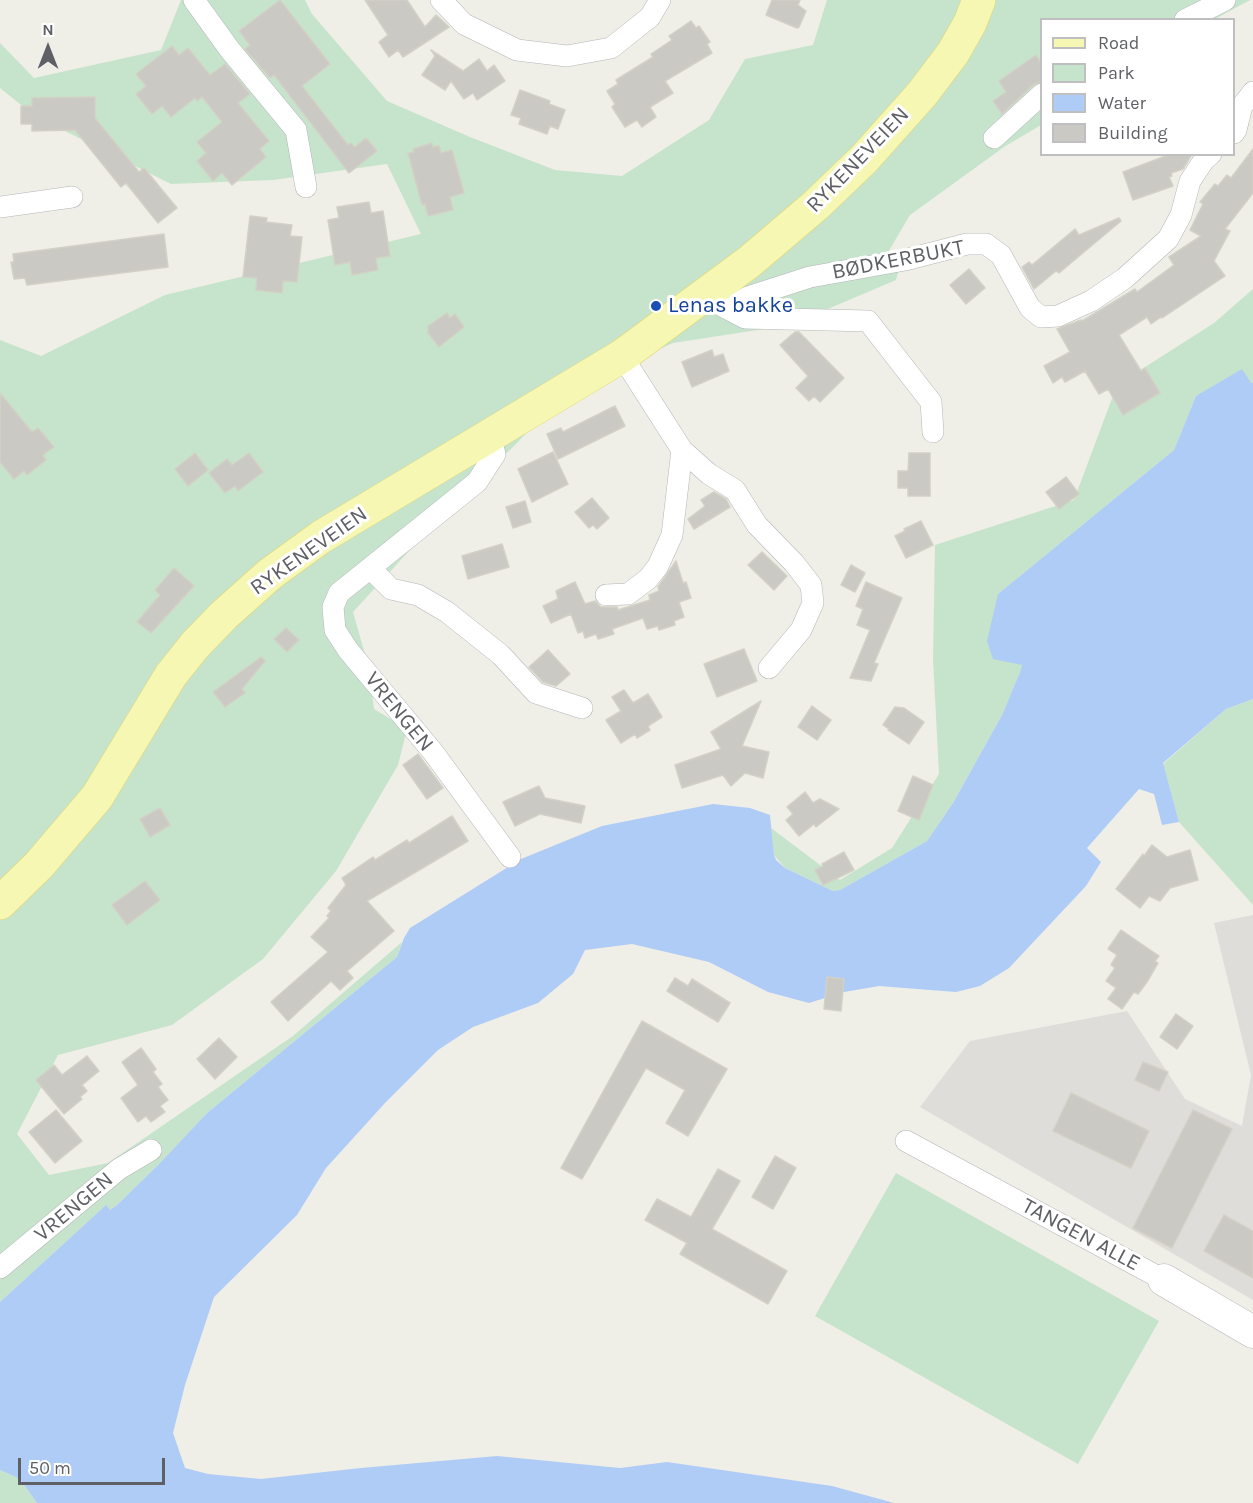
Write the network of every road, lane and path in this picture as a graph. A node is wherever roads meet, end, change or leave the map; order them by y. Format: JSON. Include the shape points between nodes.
{"nodes":[{"id":1,"x":194,"y":0,"type":"edge"},
{"id":2,"x":441,"y":0,"type":"edge"},
{"id":3,"x":660,"y":0,"type":"edge"},
{"id":4,"x":979,"y":0,"type":"edge"},
{"id":5,"x":1225,"y":0,"type":"edge"},
{"id":6,"x":1189,"y":18,"type":"edge"},
{"id":7,"x":1253,"y":92,"type":"edge"},
{"id":8,"x":1040,"y":95,"type":"edge"},
{"id":9,"x":1235,"y":131,"type":"edge"},
{"id":10,"x":994,"y":138,"type":"dead end"},
{"id":11,"x":1209,"y":156,"type":"edge"},
{"id":12,"x":306,"y":187,"type":"dead end"},
{"id":13,"x":72,"y":197,"type":"dead end"},
{"id":14,"x":0,"y":207,"type":"edge"},
{"id":15,"x":716,"y":301,"type":"junction"},
{"id":16,"x":622,"y":356,"type":"junction"},
{"id":17,"x":933,"y":432,"type":"dead end"},
{"id":18,"x":490,"y":436,"type":"junction"},
{"id":19,"x":682,"y":450,"type":"junction"},
{"id":20,"x":370,"y":568,"type":"junction"},
{"id":21,"x":606,"y":595,"type":"dead end"},
{"id":22,"x":769,"y":668,"type":"dead end"},
{"id":23,"x":582,"y":708,"type":"dead end"},
{"id":24,"x":510,"y":857,"type":"dead end"},
{"id":25,"x":0,"y":903,"type":"edge"},
{"id":26,"x":906,"y":1141,"type":"dead end"},
{"id":27,"x":151,"y":1150,"type":"dead end"},
{"id":28,"x":0,"y":1268,"type":"edge"},
{"id":29,"x":1164,"y":1280,"type":"joint"},
{"id":30,"x":1253,"y":1332,"type":"edge"}],
"edges":[{"from":1,"to":12,"type":"street","via":[[296,130]]},
{"from":2,"to":3,"type":"street","via":[[464,24],[517,50],[567,56],[611,48],[650,17]]},
{"from":4,"to":15,"type":"main road","name":"RYKENEVEIEN","via":[[953,53],[922,94],[864,159],[749,262]]},
{"from":5,"to":6,"type":"street"},
{"from":7,"to":9,"type":"street","via":[[1242,106]]},
{"from":8,"to":10,"type":"street"},
{"from":11,"to":15,"type":"street","name":"BØDKERBUKT","via":[[1190,181],[1181,215],[1168,239],[1125,278],[1091,301],[1058,316],[1041,317],[1030,308],[1001,255],[986,244],[967,244],[810,277],[748,297]]},
{"from":13,"to":14,"type":"street"},
{"from":15,"to":16,"type":"main road","name":"RYKENEVEIEN"},
{"from":15,"to":17,"type":"street","via":[[745,318],[868,321],[931,402]]},
{"from":16,"to":18,"type":"main road","name":"RYKENEVEIEN"},
{"from":16,"to":19,"type":"street"},
{"from":18,"to":20,"type":"street","name":"VRENGEN","via":[[495,454],[477,482]]},
{"from":18,"to":25,"type":"main road","name":"RYKENEVEIEN","via":[[321,537],[270,574],[224,615],[171,675],[97,797],[39,865]]},
{"from":19,"to":21,"type":"street","via":[[672,535],[658,566],[627,594]]},
{"from":19,"to":22,"type":"street","via":[[735,490],[757,525],[811,585],[813,603],[801,630]]},
{"from":20,"to":23,"type":"street","via":[[391,589],[418,596],[447,612],[501,655],[536,693]]},
{"from":20,"to":24,"type":"street","name":"VRENGEN","via":[[339,593],[333,607],[335,630],[433,752]]},
{"from":26,"to":29,"type":"street","name":"TANGEN ALLE"},
{"from":27,"to":28,"type":"street","name":"VRENGEN","via":[[119,1169]]},
{"from":29,"to":30,"type":"main road","name":"TANGEN ALLE"}]}
